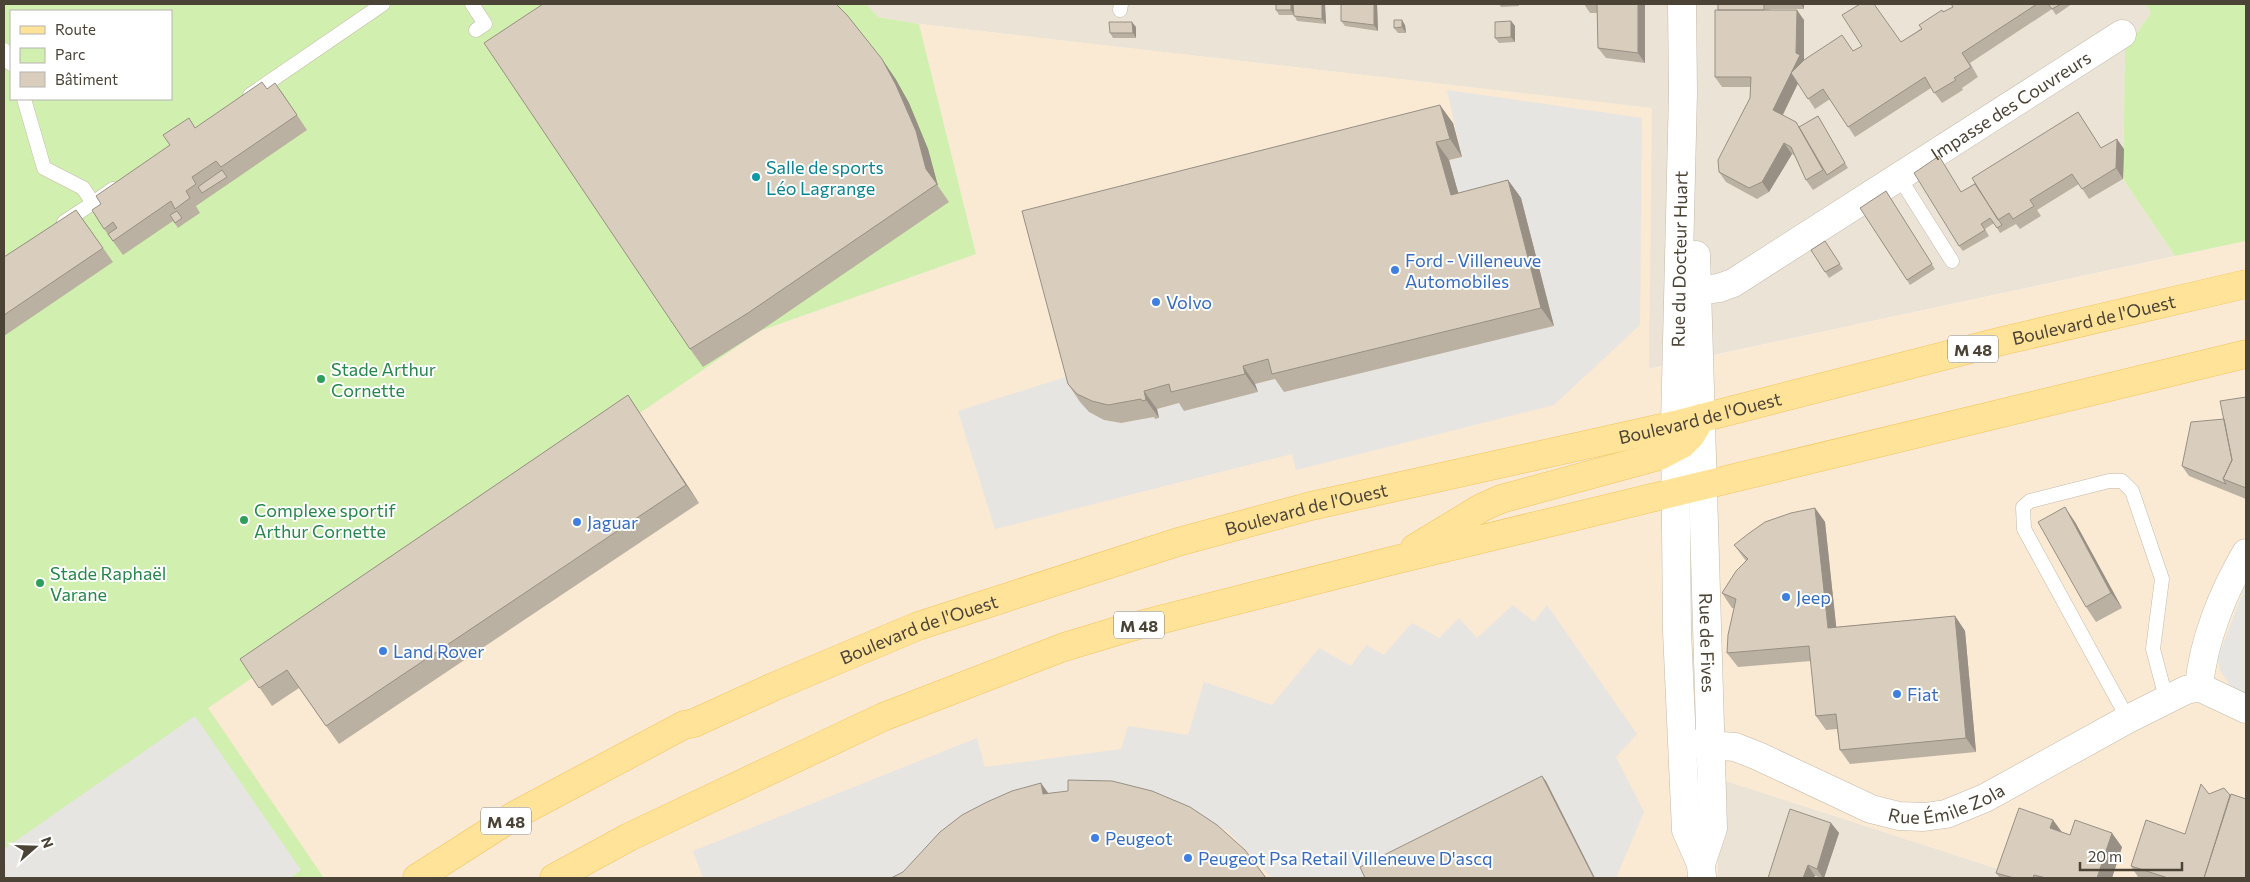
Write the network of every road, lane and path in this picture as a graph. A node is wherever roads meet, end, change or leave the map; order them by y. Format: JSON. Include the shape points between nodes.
{"nodes":[{"id":1,"x":383,"y":4,"type":"edge"},
{"id":2,"x":472,"y":4,"type":"edge"},
{"id":3,"x":1682,"y":4,"type":"edge"},
{"id":4,"x":476,"y":30,"type":"dead end"},
{"id":5,"x":2122,"y":34,"type":"dead end"},
{"id":6,"x":4,"y":50,"type":"edge"},
{"id":7,"x":10,"y":62,"type":"edge"},
{"id":8,"x":24,"y":100,"type":"edge"},
{"id":9,"x":238,"y":103,"type":"edge"},
{"id":10,"x":1899,"y":177,"type":"junction"},
{"id":11,"x":125,"y":181,"type":"edge"},
{"id":12,"x":93,"y":203,"type":"junction"},
{"id":13,"x":50,"y":231,"type":"edge"},
{"id":14,"x":1952,"y":261,"type":"dead end"},
{"id":15,"x":2246,"y":284,"type":"edge"},
{"id":16,"x":1688,"y":292,"type":"junction"},
{"id":17,"x":2246,"y":354,"type":"edge"},
{"id":18,"x":1684,"y":430,"type":"junction"},
{"id":19,"x":1704,"y":485,"type":"junction"},
{"id":20,"x":1677,"y":493,"type":"junction"},
{"id":21,"x":2246,"y":552,"type":"edge"},
{"id":22,"x":1395,"y":560,"type":"junction"},
{"id":23,"x":2199,"y":687,"type":"junction"},
{"id":24,"x":2166,"y":698,"type":"junction"},
{"id":25,"x":2246,"y":709,"type":"edge"},
{"id":26,"x":2128,"y":719,"type":"junction"},
{"id":27,"x":1681,"y":744,"type":"junction"},
{"id":28,"x":1711,"y":745,"type":"junction"},
{"id":29,"x":1701,"y":871,"type":"edge"},
{"id":30,"x":417,"y":878,"type":"edge"},
{"id":31,"x":554,"y":878,"type":"edge"}],
"edges":[{"from":1,"to":9,"type":"lane"},
{"from":2,"to":4,"type":"lane","via":[[485,24]]},
{"from":3,"to":16,"type":"street","name":"Rue du Docteur Huart"},
{"from":5,"to":10,"type":"street","name":"Impasse des Couvreurs"},
{"from":6,"to":7,"type":"lane"},
{"from":8,"to":12,"type":"lane","via":[[44,168],[83,188]]},
{"from":10,"to":14,"type":"lane"},
{"from":10,"to":16,"type":"street","name":"Impasse des Couvreurs","via":[[1733,283]]},
{"from":11,"to":12,"type":"lane"},
{"from":12,"to":13,"type":"lane"},
{"from":15,"to":18,"type":"main road","name":"Boulevard de l'Ouest","number":"M 48","via":[[2002,341]]},
{"from":16,"to":18,"type":"street","name":"Rue du Docteur Huart"},
{"from":17,"to":19,"type":"main road","number":"M 48"},
{"from":18,"to":19,"type":"street","name":"Rue de Fives"},
{"from":18,"to":20,"type":"street","name":"Rue de Fives"},
{"from":18,"to":22,"type":"main road","via":[[1646,460],[1501,499]]},
{"from":18,"to":30,"type":"main road","name":"Boulevard de l'Ouest","number":"M 48","via":[[1311,506],[1102,565],[918,626],[675,730],[517,814]]},
{"from":19,"to":20,"type":"main road","number":"M 48"},
{"from":19,"to":28,"type":"street","name":"Rue de Fives"},
{"from":20,"to":22,"type":"main road","number":"M 48"},
{"from":20,"to":27,"type":"street","name":"Rue de Fives","via":[[1675,548]]},
{"from":21,"to":23,"type":"street","via":[[2234,574],[2201,659]]},
{"from":22,"to":31,"type":"main road","number":"M 48","via":[[1124,629],[1064,647],[940,693],[716,795]]},
{"from":23,"to":24,"type":"street","name":"Rue Émile Zola"},
{"from":23,"to":25,"type":"street"},
{"from":24,"to":26,"type":"street","name":"Rue Émile Zola"},
{"from":24,"to":26,"type":"lane","via":[[2153,649],[2162,579],[2132,491],[2122,481],[2109,481],[2030,501],[2023,507],[2024,528]]},
{"from":26,"to":28,"type":"street","name":"Rue Émile Zola","via":[[1985,798],[1946,814],[1924,817],[1899,816],[1871,809],[1744,750]]},
{"from":27,"to":28,"type":"street","name":"Rue Émile Zola"},
{"from":27,"to":29,"type":"street","name":"Rue de Fives","via":[[1686,830]]},
{"from":28,"to":29,"type":"street","name":"Rue de Fives","via":[[1713,828]]}]}
